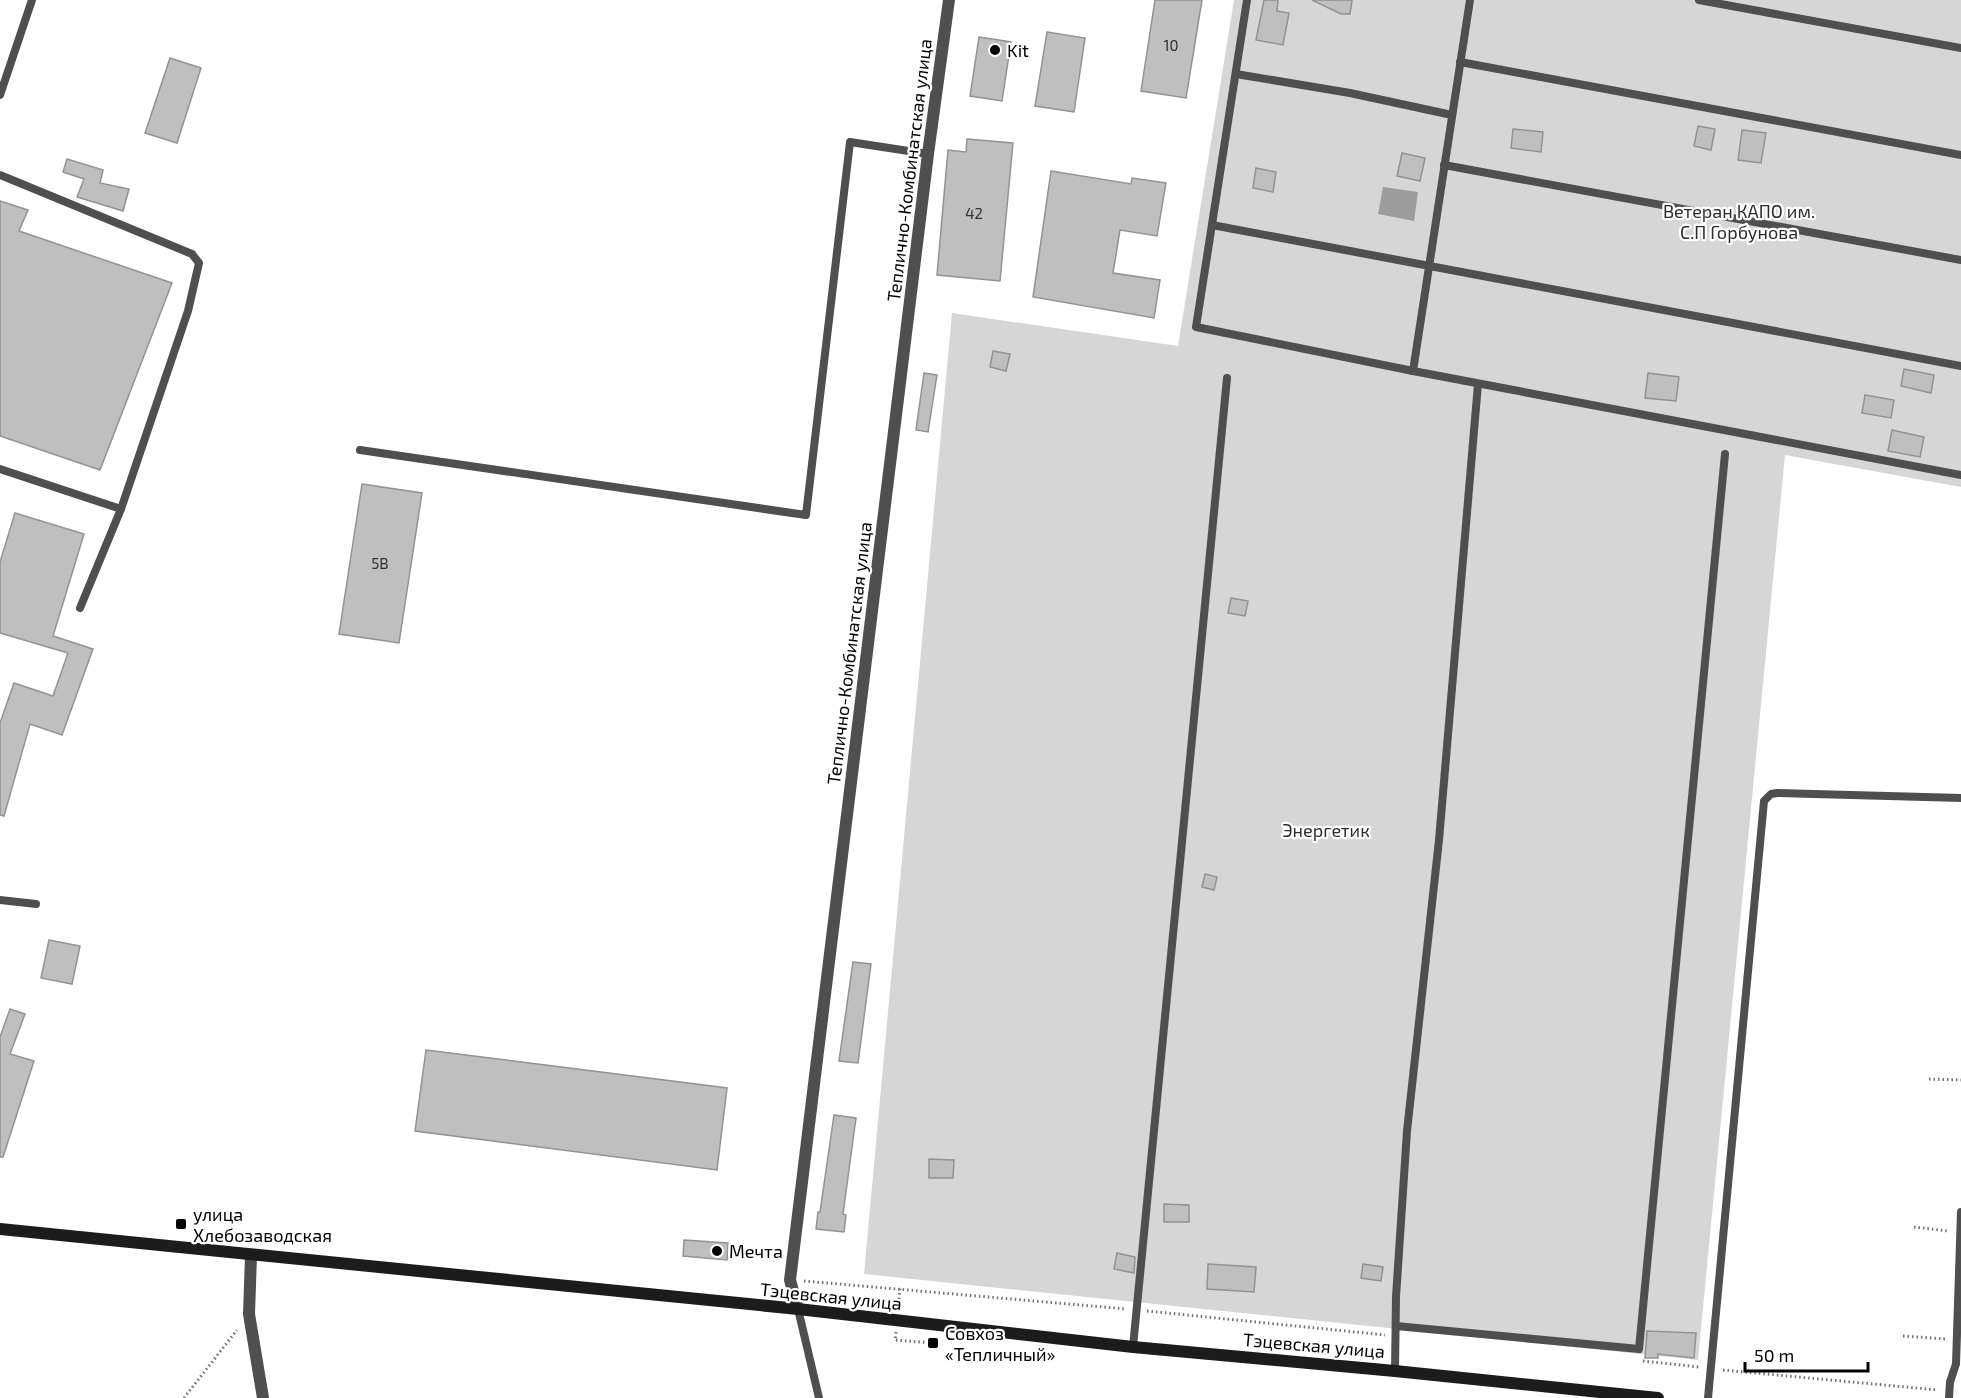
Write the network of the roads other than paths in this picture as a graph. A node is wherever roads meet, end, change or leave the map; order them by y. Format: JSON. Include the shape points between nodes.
{"nodes":[{"id":1,"x":32,"y":0,"type":"edge"},
{"id":2,"x":950,"y":0,"type":"edge"},
{"id":3,"x":1247,"y":0,"type":"edge"},
{"id":4,"x":1470,"y":0,"type":"edge"},
{"id":5,"x":1699,"y":0,"type":"edge"},
{"id":6,"x":1961,"y":48,"type":"edge"},
{"id":7,"x":1460,"y":62,"type":"junction"},
{"id":8,"x":1236,"y":74,"type":"junction"},
{"id":9,"x":0,"y":95,"type":"edge"},
{"id":10,"x":1452,"y":115,"type":"junction"},
{"id":11,"x":928,"y":154,"type":"junction"},
{"id":12,"x":1961,"y":155,"type":"edge"},
{"id":13,"x":1444,"y":165,"type":"junction"},
{"id":14,"x":0,"y":175,"type":"edge"},
{"id":15,"x":1212,"y":225,"type":"junction"},
{"id":16,"x":1961,"y":260,"type":"edge"},
{"id":17,"x":1428,"y":267,"type":"junction"},
{"id":18,"x":1961,"y":366,"type":"edge"},
{"id":19,"x":1413,"y":371,"type":"junction"},
{"id":20,"x":1227,"y":378,"type":"dead end"},
{"id":21,"x":1478,"y":384,"type":"junction"},
{"id":22,"x":360,"y":450,"type":"dead end"},
{"id":23,"x":1725,"y":454,"type":"dead end"},
{"id":24,"x":0,"y":469,"type":"edge"},
{"id":25,"x":1961,"y":475,"type":"edge"},
{"id":26,"x":121,"y":509,"type":"junction"},
{"id":27,"x":80,"y":608,"type":"dead end"},
{"id":28,"x":1961,"y":798,"type":"edge"},
{"id":29,"x":0,"y":900,"type":"edge"},
{"id":30,"x":36,"y":904,"type":"dead end"},
{"id":31,"x":1961,"y":1212,"type":"edge"},
{"id":32,"x":0,"y":1229,"type":"edge"},
{"id":33,"x":1960,"y":1232,"type":"edge"},
{"id":34,"x":251,"y":1256,"type":"junction"},
{"id":35,"x":798,"y":1309,"type":"junction"},
{"id":36,"x":1396,"y":1326,"type":"junction"},
{"id":37,"x":1133,"y":1347,"type":"junction"},
{"id":38,"x":1958,"y":1364,"type":"edge"},
{"id":39,"x":1395,"y":1371,"type":"junction"},
{"id":40,"x":1950,"y":1395,"type":"edge"},
{"id":41,"x":263,"y":1398,"type":"edge"},
{"id":42,"x":819,"y":1398,"type":"edge"},
{"id":43,"x":1658,"y":1398,"type":"edge"},
{"id":44,"x":1708,"y":1398,"type":"edge"}],
"edges":[{"from":1,"to":9,"type":"lane"},
{"from":2,"to":11,"type":"street","name":"Теплично-Комбинатская улица"},
{"from":3,"to":8,"type":"lane"},
{"from":4,"to":7,"type":"lane"},
{"from":5,"to":6,"type":"lane"},
{"from":7,"to":10,"type":"lane"},
{"from":7,"to":12,"type":"lane"},
{"from":8,"to":10,"type":"lane"},
{"from":8,"to":15,"type":"lane"},
{"from":10,"to":13,"type":"lane"},
{"from":11,"to":22,"type":"lane","via":[[850,142],[806,515]]},
{"from":11,"to":35,"type":"street","name":"Теплично-Комбинатская улица","via":[[790,1280]]},
{"from":13,"to":16,"type":"lane"},
{"from":13,"to":17,"type":"lane"},
{"from":14,"to":26,"type":"lane","via":[[192,254],[199,264],[188,311]]},
{"from":15,"to":17,"type":"lane"},
{"from":15,"to":19,"type":"lane","via":[[1196,327]]},
{"from":17,"to":18,"type":"lane"},
{"from":17,"to":19,"type":"lane"},
{"from":19,"to":21,"type":"lane"},
{"from":20,"to":37,"type":"lane"},
{"from":21,"to":25,"type":"lane"},
{"from":21,"to":36,"type":"lane","via":[[1439,840],[1407,1131]]},
{"from":23,"to":36,"type":"lane","via":[[1639,1349]]},
{"from":24,"to":26,"type":"lane"},
{"from":26,"to":27,"type":"lane"},
{"from":28,"to":44,"type":"lane","via":[[1778,793],[1764,801]]},
{"from":29,"to":30,"type":"lane"},
{"from":31,"to":33,"type":"lane"},
{"from":32,"to":34,"type":"main road","name":"Тэцевская улица"},
{"from":33,"to":38,"type":"lane"},
{"from":34,"to":35,"type":"main road","name":"Тэцевская улица"},
{"from":34,"to":41,"type":"street","via":[[249,1314]]},
{"from":35,"to":37,"type":"main road","name":"Тэцевская улица"},
{"from":35,"to":42,"type":"lane"},
{"from":36,"to":39,"type":"lane"},
{"from":37,"to":39,"type":"main road","name":"Тэцевская улица"},
{"from":38,"to":40,"type":"lane","via":[[1951,1378]]},
{"from":39,"to":43,"type":"main road","name":"Тэцевская улица"}]}
